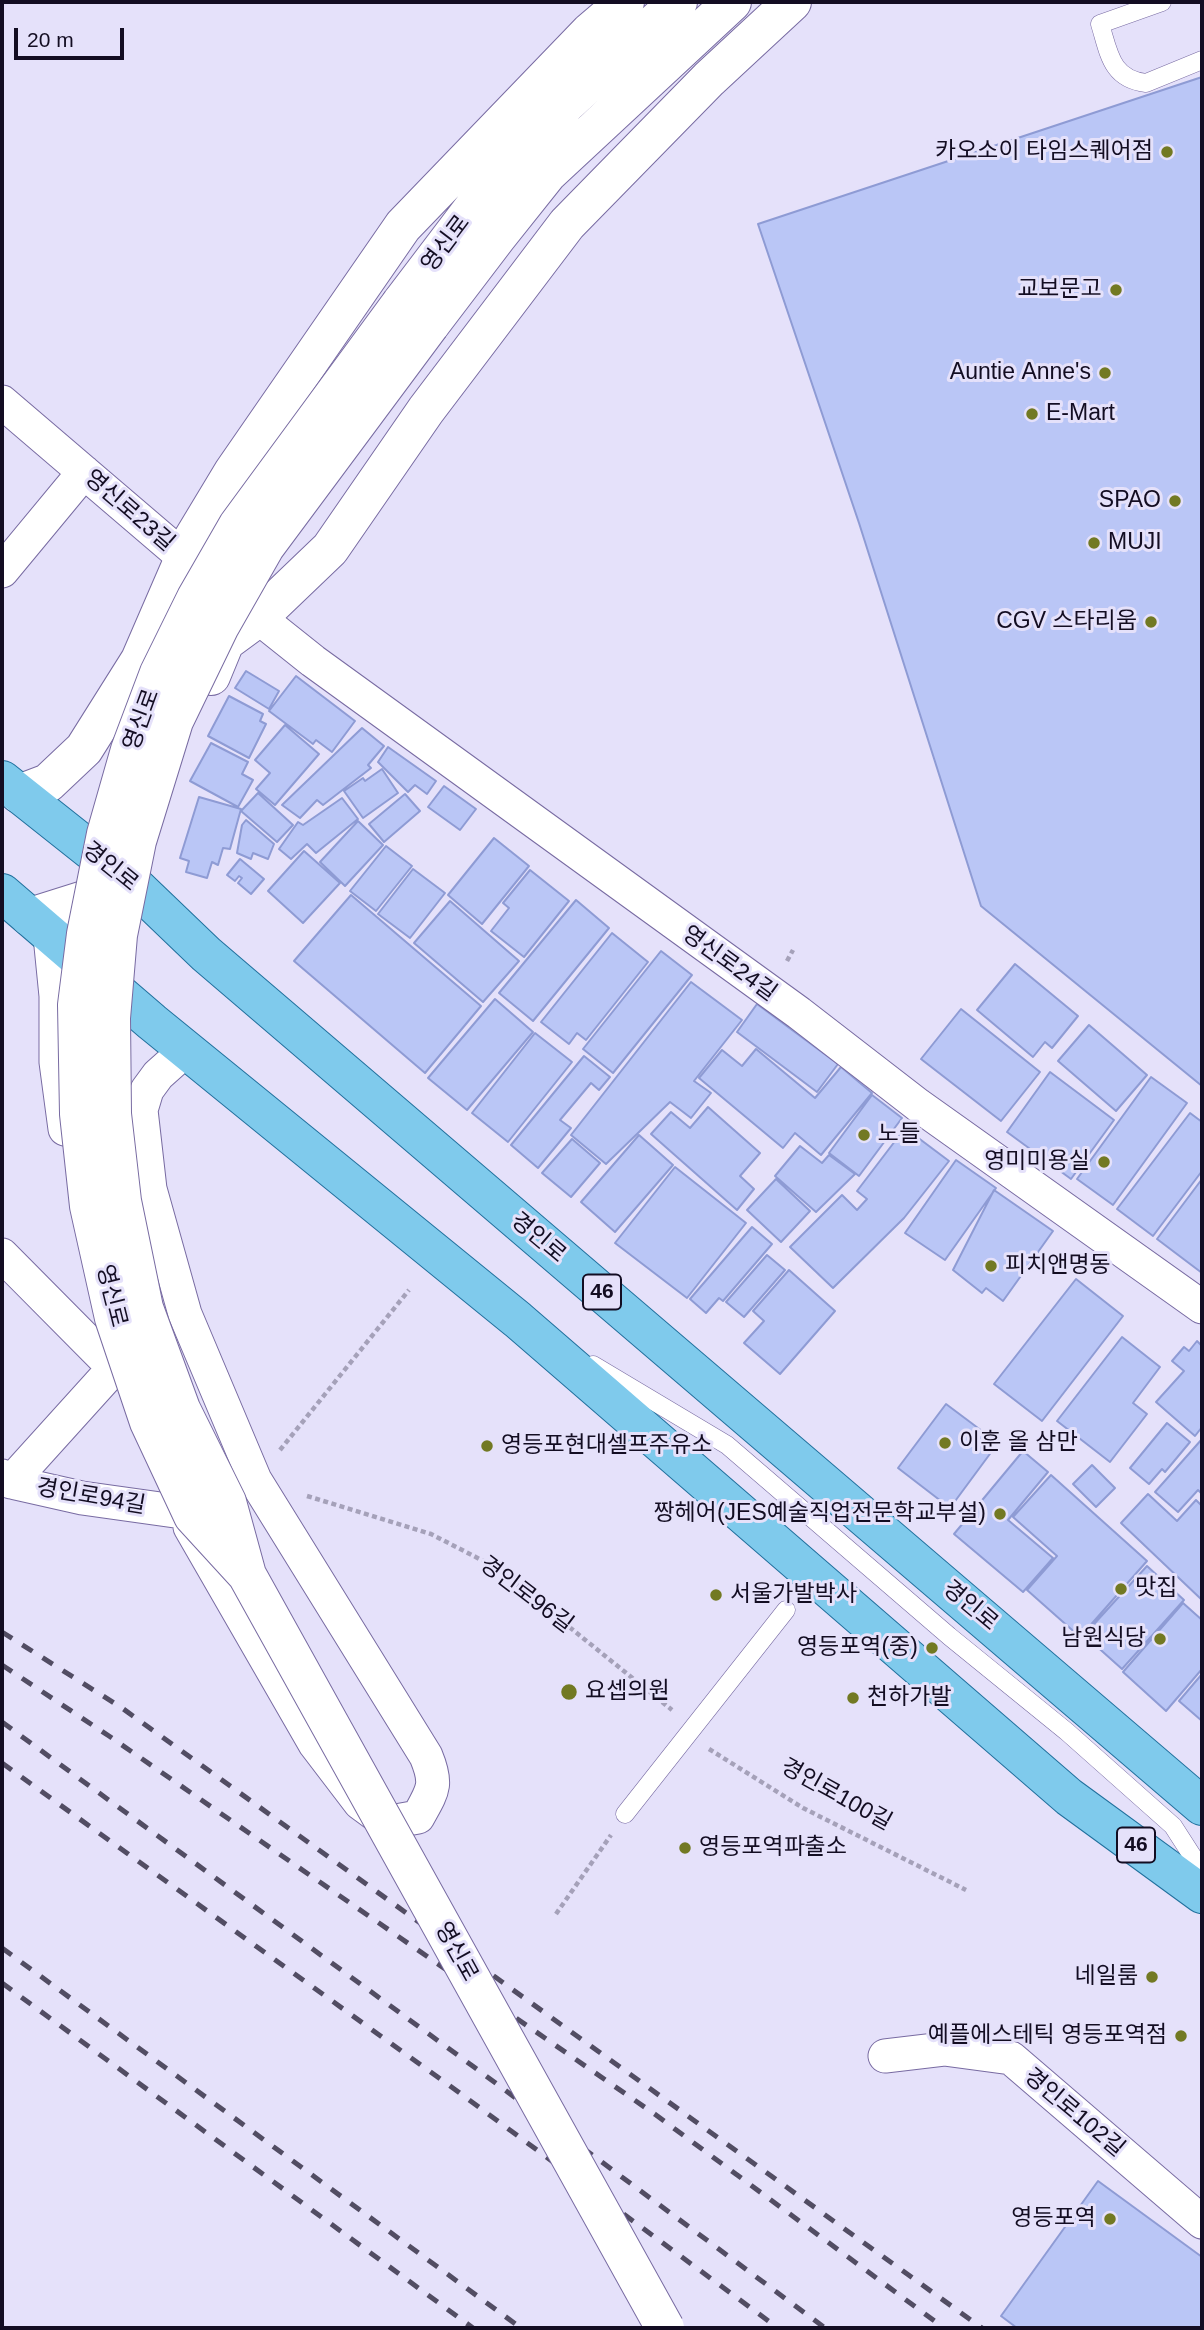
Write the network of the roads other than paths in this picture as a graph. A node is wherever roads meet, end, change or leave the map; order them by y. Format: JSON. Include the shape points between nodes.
{"nodes":[{"id":1,"x":625,"y":2,"type":"edge"},
{"id":2,"x":678,"y":2,"type":"edge"},
{"id":3,"x":732,"y":2,"type":"edge"},
{"id":4,"x":792,"y":2,"type":"edge"},
{"id":5,"x":1162,"y":2,"type":"edge"},
{"id":6,"x":594,"y":17,"type":"edge"},
{"id":7,"x":1202,"y":60,"type":"edge"},
{"id":8,"x":415,"y":314,"type":"junction"},
{"id":9,"x":2,"y":402,"type":"edge"},
{"id":10,"x":84,"y":472,"type":"junction"},
{"id":11,"x":184,"y":558,"type":"junction"},
{"id":12,"x":2,"y":571,"type":"edge"},
{"id":13,"x":259,"y":617,"type":"junction"},
{"id":14,"x":122,"y":690,"type":"junction"},
{"id":15,"x":186,"y":731,"type":"junction"},
{"id":16,"x":10,"y":787,"type":"edge"},
{"id":17,"x":133,"y":884,"type":"junction"},
{"id":18,"x":27,"y":915,"type":"edge"},
{"id":19,"x":187,"y":1050,"type":"junction"},
{"id":20,"x":2,"y":1255,"type":"edge"},
{"id":21,"x":1202,"y":1307,"type":"edge"},
{"id":22,"x":518,"y":1320,"type":"junction"},
{"id":23,"x":114,"y":1368,"type":"junction"},
{"id":24,"x":6,"y":1479,"type":"edge"},
{"id":25,"x":182,"y":1512,"type":"junction"},
{"id":26,"x":786,"y":1609,"type":"dead end"},
{"id":27,"x":1202,"y":1806,"type":"edge"},
{"id":28,"x":625,"y":1814,"type":"road end"},
{"id":29,"x":1202,"y":1871,"type":"edge"},
{"id":30,"x":1202,"y":1894,"type":"edge"},
{"id":31,"x":885,"y":2056,"type":"dead end"},
{"id":32,"x":1202,"y":2222,"type":"edge"},
{"id":33,"x":665,"y":2328,"type":"edge"}],
"edges":[{"from":1,"to":6,"type":"main road"},
{"from":2,"to":8,"type":"main road","name":"영신로","via":[[566,104],[486,191]]},
{"from":3,"to":8,"type":"main road","name":"영신로","via":[[548,173],[497,237]]},
{"from":4,"to":13,"type":"main road","via":[[567,223],[426,410],[330,549]]},
{"from":5,"to":7,"type":"lane","via":[[1100,24],[1114,67],[1125,77],[1146,83]]},
{"from":6,"to":11,"type":"main road","via":[[403,226],[233,471]]},
{"from":8,"to":33,"type":"main road","name":"영신로","bridge":true,"via":[[238,525],[159,673],[130,750],[106,834],[77,1005],[79,1114],[88,1193],[114,1318],[149,1422],[193,1516],[247,1575]]},
{"from":9,"to":10,"type":"street","name":"영신로23길"},
{"from":10,"to":11,"type":"street","name":"영신로23길"},
{"from":10,"to":12,"type":"street"},
{"from":11,"to":13,"type":"street","name":"영신로23길"},
{"from":11,"to":14,"type":"main road","via":[[140,660]]},
{"from":13,"to":15,"type":"main road","via":[[225,642]]},
{"from":13,"to":21,"type":"street","name":"영신로24길","via":[[918,1105]]},
{"from":14,"to":15,"type":"main road","via":[[123,709],[144,740],[163,742]]},
{"from":14,"to":16,"type":"main road","via":[[84,749],[48,783]]},
{"from":15,"to":17,"type":"main road","via":[[155,843]]},
{"from":16,"to":17,"type":"main road","name":"경인로","number":"46"},
{"from":17,"to":18,"type":"main road"},
{"from":17,"to":27,"type":"main road","name":"경인로","number":"46","via":[[206,954]]},
{"from":18,"to":19,"type":"main road"},
{"from":18,"to":23,"type":"street","via":[[56,996],[56,1062],[81,1246]]},
{"from":19,"to":22,"type":"main road"},
{"from":19,"to":25,"type":"street","via":[[158,1075],[141,1110],[150,1189],[185,1314],[255,1480],[426,1756],[435,1776],[418,1816],[396,1821],[379,1818],[337,1774],[315,1744]]},
{"from":20,"to":23,"type":"street"},
{"from":22,"to":29,"type":"lane","via":[[727,1445],[1173,1826]]},
{"from":22,"to":30,"type":"main road","number":"46","via":[[1069,1797]]},
{"from":23,"to":24,"type":"street"},
{"from":23,"to":25,"type":"street"},
{"from":24,"to":25,"type":"street","name":"경인로94길","via":[[82,1498]]},
{"from":26,"to":28,"type":"lane"},
{"from":31,"to":32,"type":"street","name":"경인로102길","via":[[944,2049],[1011,2058]]}]}
